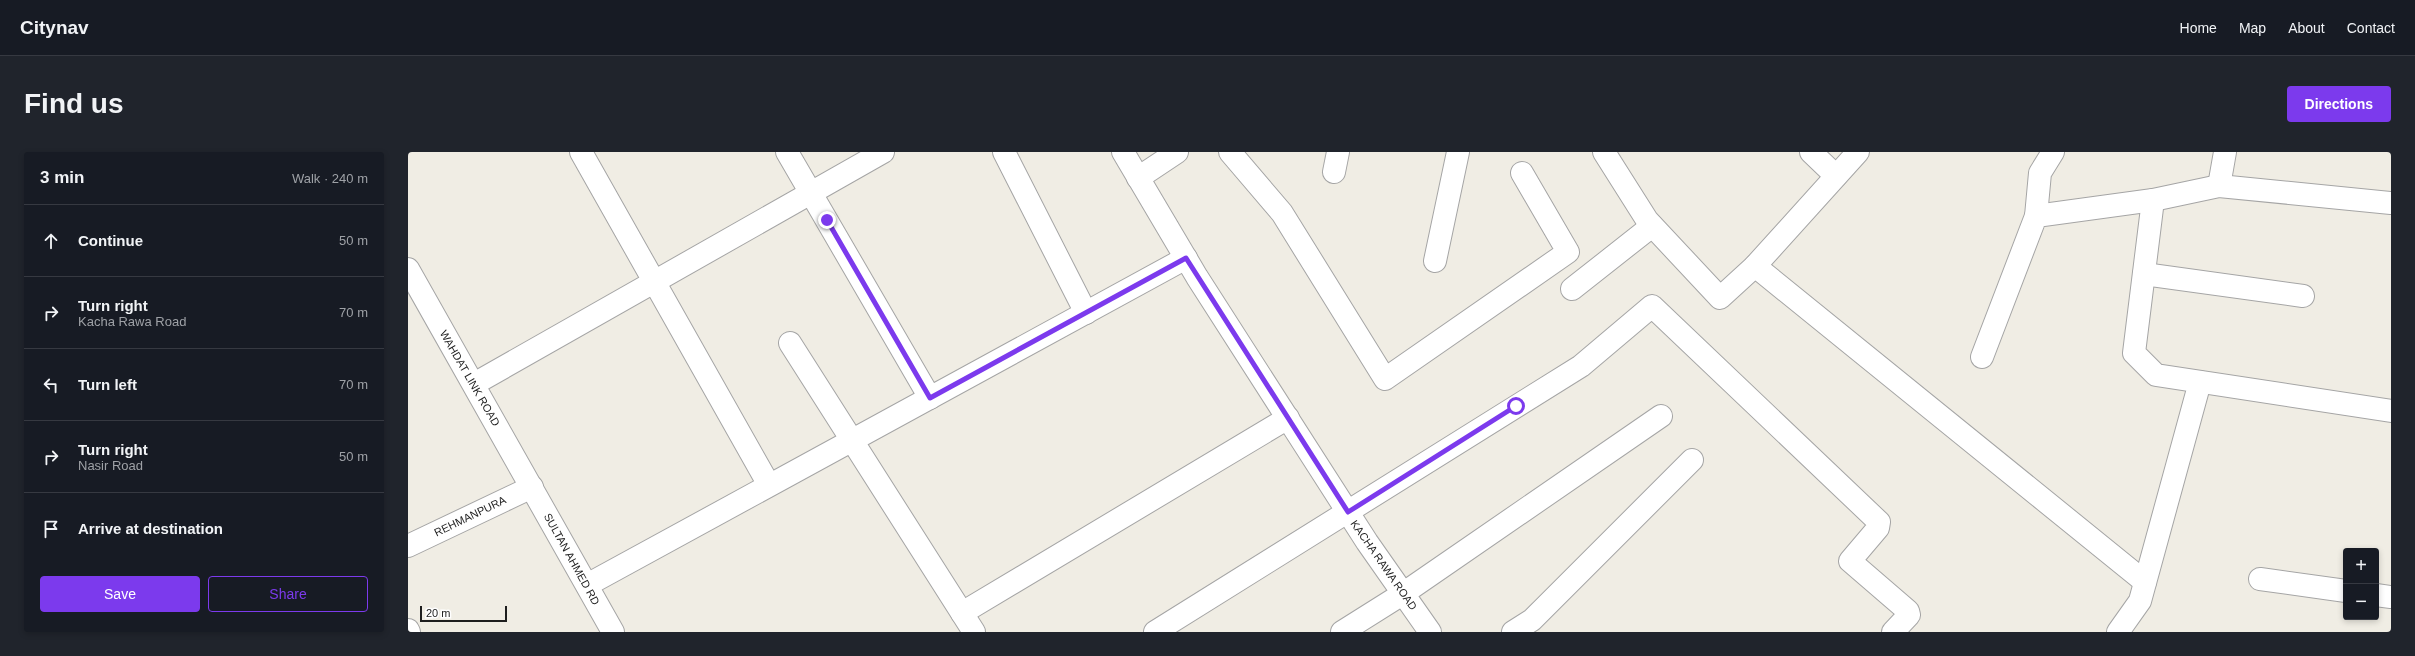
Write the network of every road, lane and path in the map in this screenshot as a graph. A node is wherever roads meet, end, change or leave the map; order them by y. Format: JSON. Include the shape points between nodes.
{"nodes":[{"id":1,"x":582,"y":152,"type":"edge"},
{"id":2,"x":787,"y":152,"type":"edge"},
{"id":3,"x":883,"y":152,"type":"edge"},
{"id":4,"x":1004,"y":152,"type":"edge"},
{"id":5,"x":1123,"y":152,"type":"edge"},
{"id":6,"x":1177,"y":152,"type":"edge"},
{"id":7,"x":1230,"y":152,"type":"edge"},
{"id":8,"x":1458,"y":152,"type":"edge"},
{"id":9,"x":1604,"y":152,"type":"edge"},
{"id":10,"x":1811,"y":152,"type":"edge"},
{"id":11,"x":1858,"y":152,"type":"edge"},
{"id":12,"x":2053,"y":152,"type":"edge"},
{"id":13,"x":2226,"y":152,"type":"edge"},
{"id":14,"x":1522,"y":173,"type":"dead end"},
{"id":15,"x":1836,"y":176,"type":"junction"},
{"id":16,"x":1138,"y":178,"type":"junction"},
{"id":17,"x":2219,"y":186,"type":"junction"},
{"id":18,"x":811,"y":193,"type":"junction"},
{"id":19,"x":2154,"y":200,"type":"junction"},
{"id":20,"x":2391,"y":203,"type":"edge"},
{"id":21,"x":2036,"y":216,"type":"junction"},
{"id":22,"x":1652,"y":226,"type":"junction"},
{"id":23,"x":1186,"y":258,"type":"junction"},
{"id":24,"x":1434,"y":261,"type":"dead end"},
{"id":25,"x":1755,"y":266,"type":"junction"},
{"id":26,"x":408,"y":269,"type":"edge"},
{"id":27,"x":2144,"y":274,"type":"junction"},
{"id":28,"x":655,"y":282,"type":"junction"},
{"id":29,"x":1572,"y":288,"type":"dead end"},
{"id":30,"x":2303,"y":296,"type":"dead end"},
{"id":31,"x":1086,"y":313,"type":"junction"},
{"id":32,"x":790,"y":343,"type":"dead end"},
{"id":33,"x":1982,"y":357,"type":"dead end"},
{"id":34,"x":2200,"y":382,"type":"junction"},
{"id":35,"x":474,"y":384,"type":"junction"},
{"id":36,"x":930,"y":398,"type":"junction"},
{"id":37,"x":2391,"y":411,"type":"edge"},
{"id":38,"x":1661,"y":416,"type":"dead end"},
{"id":39,"x":1288,"y":418,"type":"junction"},
{"id":40,"x":852,"y":440,"type":"junction"},
{"id":41,"x":1692,"y":460,"type":"dead end"},
{"id":42,"x":770,"y":485,"type":"junction"},
{"id":43,"x":532,"y":487,"type":"junction"},
{"id":44,"x":1348,"y":512,"type":"junction"},
{"id":45,"x":408,"y":546,"type":"edge"},
{"id":46,"x":2260,"y":579,"type":"dead end"},
{"id":47,"x":2145,"y":582,"type":"junction"},
{"id":48,"x":586,"y":585,"type":"junction"},
{"id":49,"x":2343,"y":591,"type":"edge"},
{"id":50,"x":1404,"y":593,"type":"junction"},
{"id":51,"x":2379,"y":596,"type":"edge"},
{"id":52,"x":2391,"y":598,"type":"edge"},
{"id":53,"x":962,"y":613,"type":"junction"},
{"id":54,"x":613,"y":632,"type":"edge"},
{"id":55,"x":974,"y":632,"type":"edge"},
{"id":56,"x":1155,"y":632,"type":"edge"},
{"id":57,"x":1342,"y":632,"type":"edge"},
{"id":58,"x":1430,"y":632,"type":"edge"},
{"id":59,"x":1513,"y":632,"type":"edge"},
{"id":60,"x":1893,"y":632,"type":"edge"},
{"id":61,"x":2118,"y":632,"type":"edge"}],
"edges":[{"from":1,"to":28,"type":"street"},
{"from":2,"to":18,"type":"street"},
{"from":3,"to":18,"type":"street"},
{"from":4,"to":31,"type":"street"},
{"from":5,"to":16,"type":"street","name":"KACHA RAWA ROAD"},
{"from":6,"to":16,"type":"street"},
{"from":7,"to":14,"type":"street","via":[[1282,213],[1385,379],[1568,252]]},
{"from":8,"to":24,"type":"street"},
{"from":9,"to":22,"type":"street"},
{"from":10,"to":15,"type":"street"},
{"from":11,"to":15,"type":"street"},
{"from":12,"to":21,"type":"street","via":[[2040,173]]},
{"from":13,"to":17,"type":"street"},
{"from":15,"to":25,"type":"street"},
{"from":16,"to":23,"type":"street","name":"KACHA RAWA ROAD"},
{"from":17,"to":19,"type":"street"},
{"from":17,"to":20,"type":"street"},
{"from":18,"to":28,"type":"street"},
{"from":18,"to":36,"type":"street"},
{"from":19,"to":21,"type":"street"},
{"from":19,"to":27,"type":"street"},
{"from":21,"to":33,"type":"street"},
{"from":22,"to":25,"type":"street","via":[[1718,298]]},
{"from":22,"to":29,"type":"street"},
{"from":23,"to":31,"type":"street"},
{"from":23,"to":39,"type":"street","name":"KACHA RAWA ROAD"},
{"from":25,"to":47,"type":"street"},
{"from":26,"to":35,"type":"street","name":"WAHDAT LINK ROAD"},
{"from":27,"to":30,"type":"street"},
{"from":27,"to":34,"type":"street","via":[[2134,353],[2156,375]]},
{"from":28,"to":35,"type":"street"},
{"from":28,"to":42,"type":"street"},
{"from":31,"to":36,"type":"street"},
{"from":32,"to":40,"type":"street"},
{"from":34,"to":37,"type":"street"},
{"from":34,"to":47,"type":"street"},
{"from":35,"to":43,"type":"street","name":"WAHDAT LINK ROAD"},
{"from":36,"to":40,"type":"street"},
{"from":38,"to":50,"type":"street"},
{"from":39,"to":44,"type":"street","name":"KACHA RAWA ROAD"},
{"from":39,"to":53,"type":"street"},
{"from":40,"to":42,"type":"street"},
{"from":40,"to":53,"type":"street"},
{"from":41,"to":59,"type":"street","via":[[1532,620]]},
{"from":42,"to":48,"type":"street"},
{"from":43,"to":45,"type":"street","name":"REHMANPURA"},
{"from":43,"to":48,"type":"street","name":"SULTAN AHMED RD"},
{"from":44,"to":50,"type":"street","name":"KACHA RAWA ROAD"},
{"from":44,"to":56,"type":"street"},
{"from":44,"to":60,"type":"street","via":[[1581,366],[1652,306],[1879,522],[1878,528],[1850,561],[1908,611],[1909,615]]},
{"from":46,"to":49,"type":"street"},
{"from":47,"to":61,"type":"street","via":[[2140,601]]},
{"from":48,"to":54,"type":"street","name":"SULTAN AHMED RD"},
{"from":50,"to":57,"type":"street"},
{"from":50,"to":58,"type":"street","name":"KACHA RAWA ROAD"},
{"from":51,"to":52,"type":"street"},
{"from":53,"to":55,"type":"street"}]}
